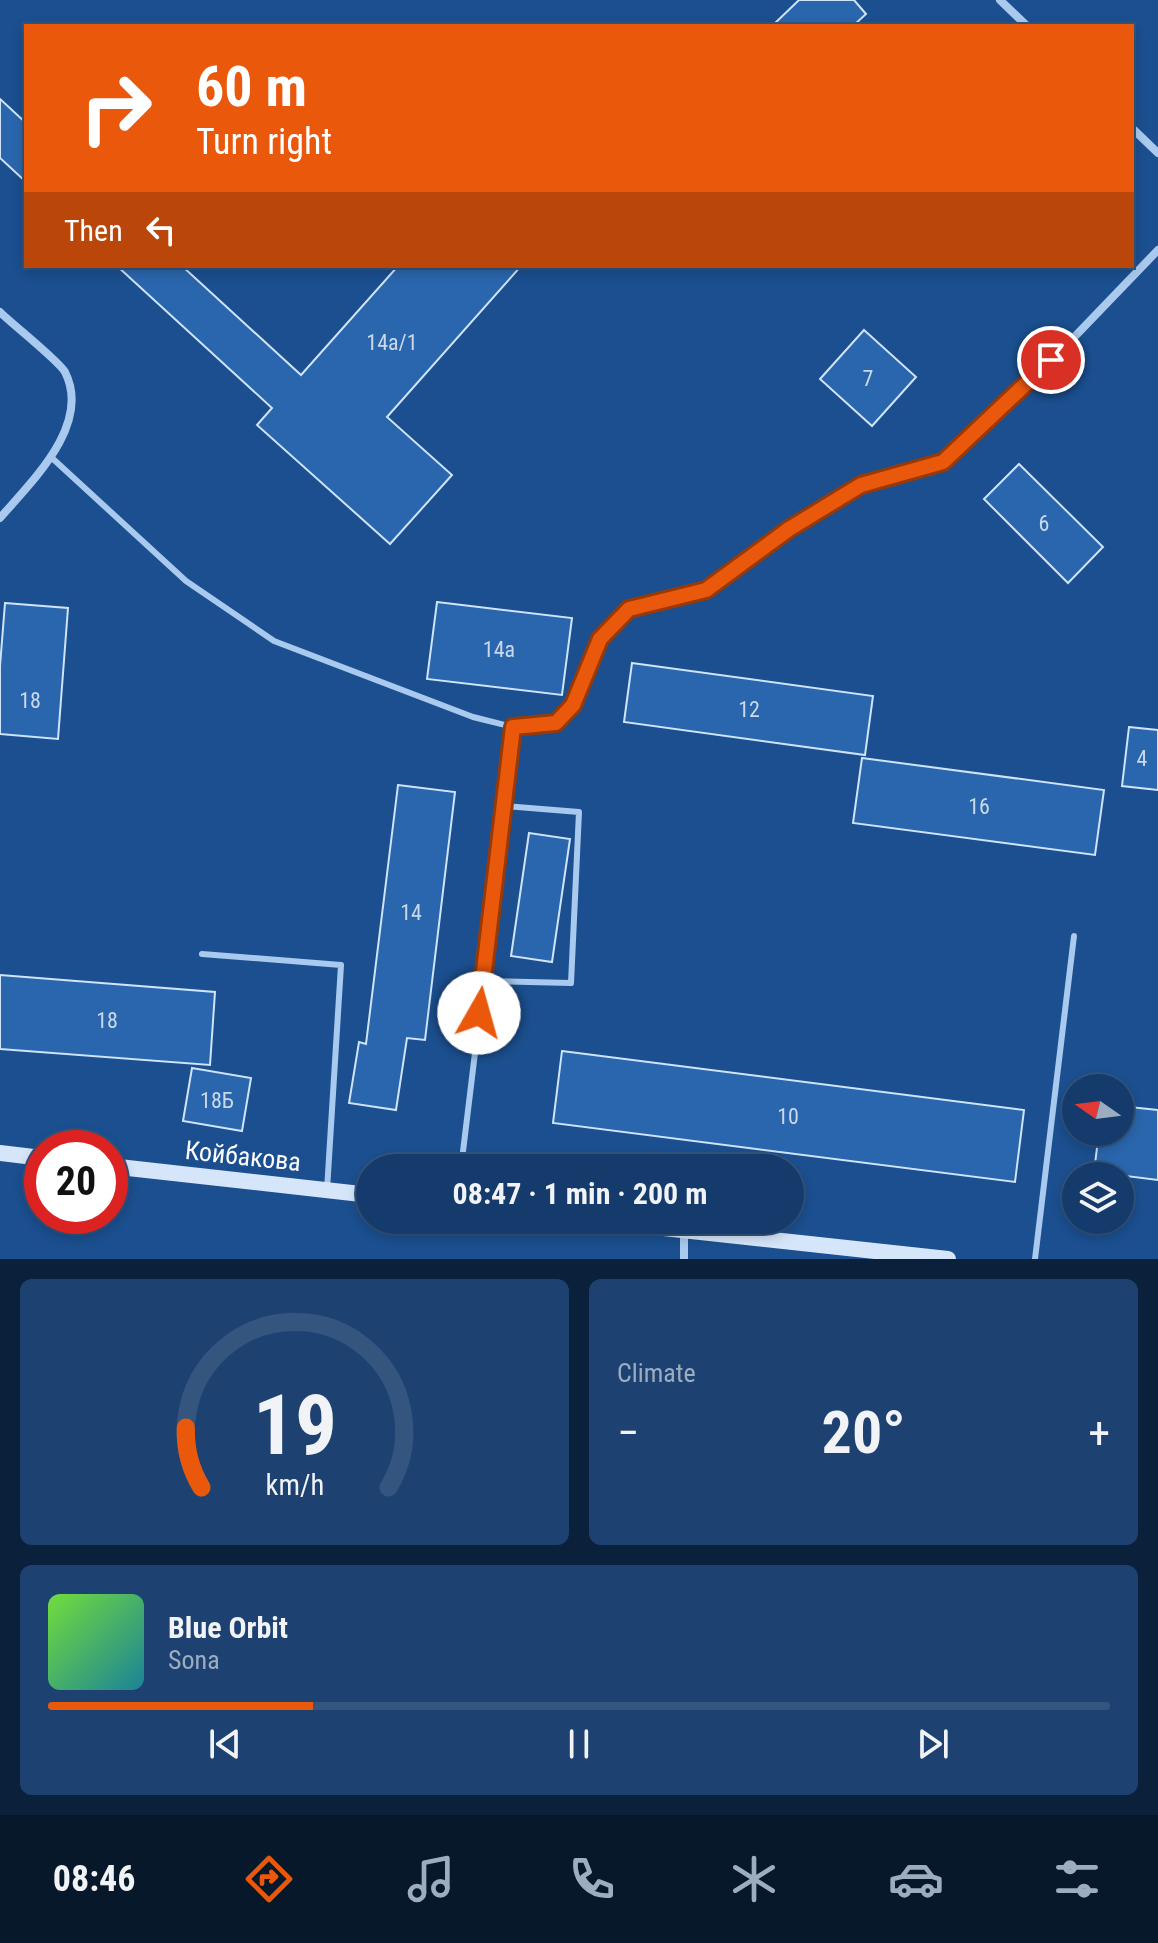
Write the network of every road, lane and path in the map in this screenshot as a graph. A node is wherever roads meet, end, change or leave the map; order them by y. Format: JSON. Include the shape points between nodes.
{"nodes":[{"id":1,"x":1000,"y":0,"type":"edge"},
{"id":2,"x":1025,"y":24,"type":"edge"},
{"id":3,"x":1134,"y":130,"type":"edge"},
{"id":4,"x":1158,"y":153,"type":"edge"},
{"id":5,"x":1158,"y":250,"type":"edge"},
{"id":6,"x":0,"y":312,"type":"edge"},
{"id":7,"x":52,"y":458,"type":"junction"},
{"id":8,"x":943,"y":462,"type":"joint"},
{"id":9,"x":0,"y":518,"type":"edge"},
{"id":10,"x":513,"y":727,"type":"junction"},
{"id":11,"x":505,"y":806,"type":"junction"},
{"id":12,"x":1074,"y":936,"type":"dead end"},
{"id":13,"x":202,"y":954,"type":"dead end"},
{"id":14,"x":483,"y":981,"type":"junction"},
{"id":15,"x":0,"y":1153,"type":"edge"},
{"id":16,"x":463,"y":1154,"type":"edge"},
{"id":17,"x":24,"y":1156,"type":"edge"},
{"id":18,"x":128,"y":1168,"type":"edge"},
{"id":19,"x":327,"y":1190,"type":"junction"},
{"id":20,"x":356,"y":1193,"type":"edge"},
{"id":21,"x":684,"y":1234,"type":"edge"},
{"id":22,"x":720,"y":1234,"type":"edge"},
{"id":23,"x":684,"y":1259,"type":"edge"},
{"id":24,"x":948,"y":1259,"type":"edge"},
{"id":25,"x":1035,"y":1259,"type":"edge"}],
"edges":[{"from":1,"to":2,"type":"street"},
{"from":3,"to":4,"type":"street"},
{"from":5,"to":8,"type":"street","via":[[1034,379]]},
{"from":6,"to":7,"type":"street","via":[[64,371],[70,419]]},
{"from":7,"to":9,"type":"street"},
{"from":7,"to":10,"type":"lane","via":[[186,581],[274,641],[473,717]]},
{"from":8,"to":10,"type":"lane","via":[[861,485],[706,590],[629,609],[600,639],[573,705],[556,723]]},
{"from":10,"to":11,"type":"lane"},
{"from":11,"to":14,"type":"lane"},
{"from":11,"to":14,"type":"lane","via":[[579,812],[571,983]]},
{"from":12,"to":25,"type":"lane"},
{"from":13,"to":19,"type":"lane","via":[[341,965]]},
{"from":14,"to":16,"type":"lane"},
{"from":15,"to":17,"type":"street"},
{"from":18,"to":19,"type":"street","name":"Койбакова"},
{"from":19,"to":20,"type":"street","name":"Койбакова"},
{"from":21,"to":23,"type":"street"},
{"from":22,"to":24,"type":"street"}]}
